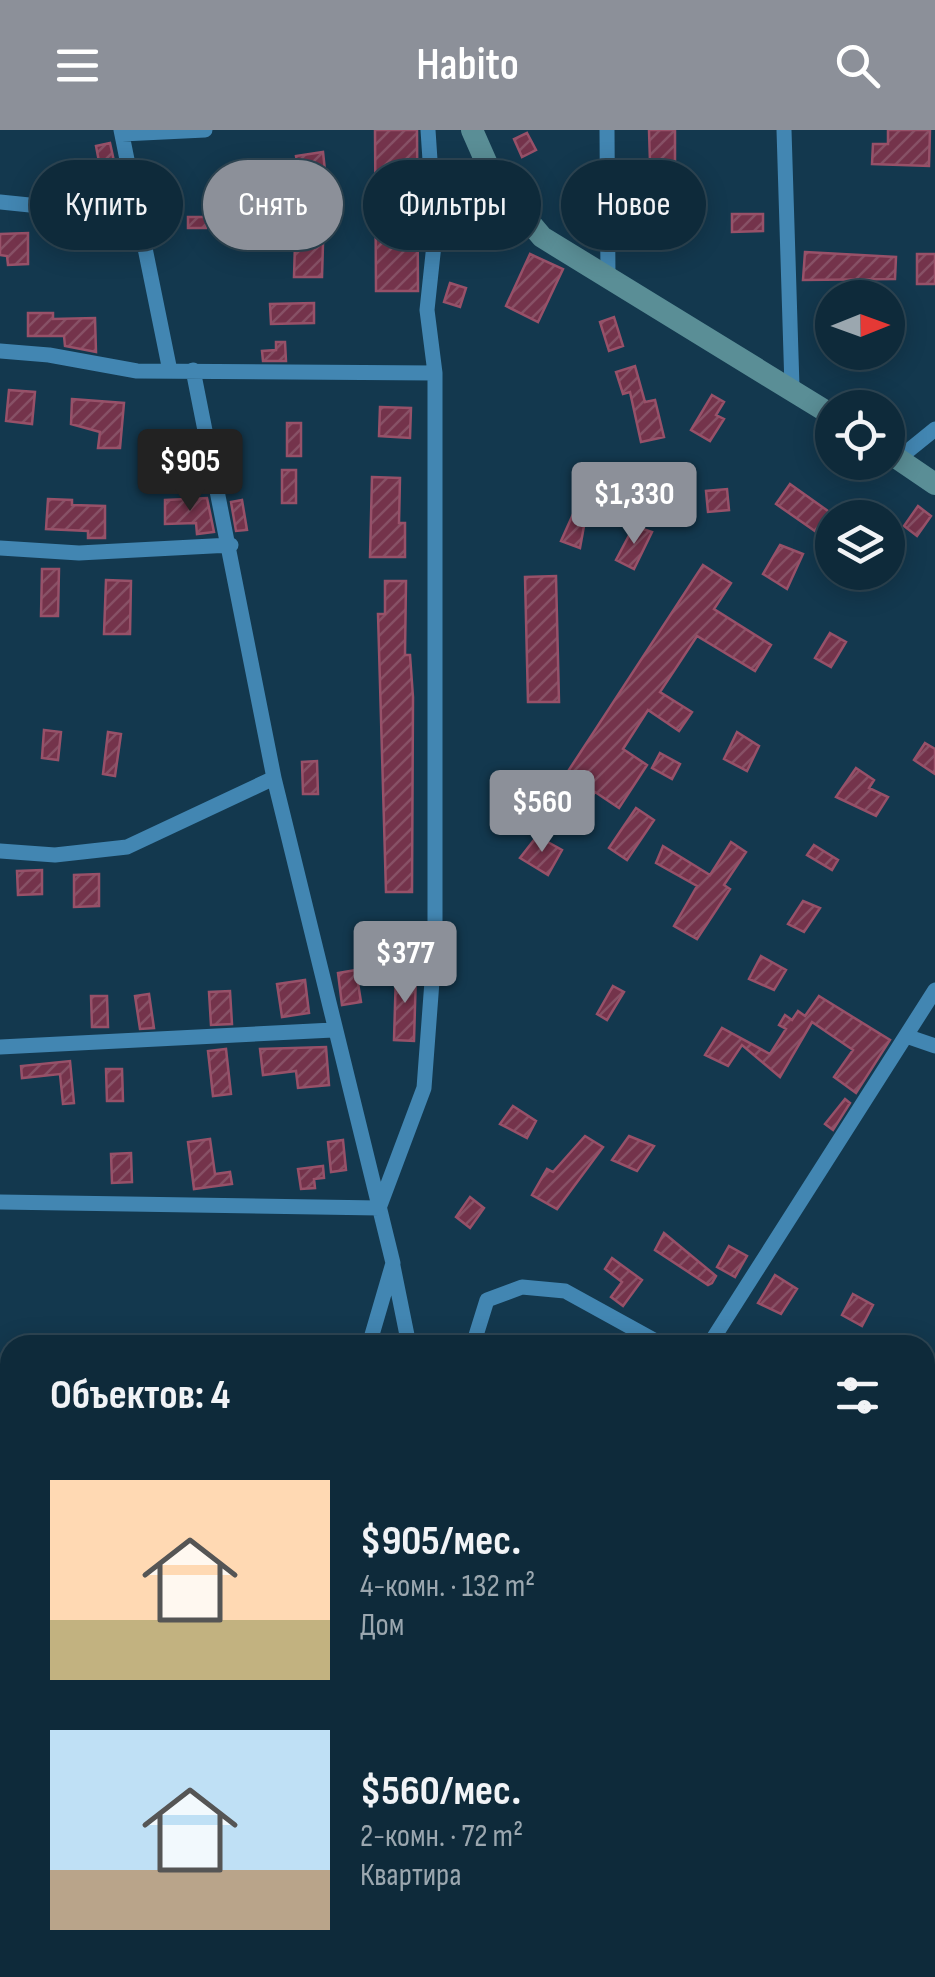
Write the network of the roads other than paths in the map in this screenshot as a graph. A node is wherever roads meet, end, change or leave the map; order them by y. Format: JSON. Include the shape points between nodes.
{"nodes":[{"id":1,"x":205,"y":130,"type":"edge"},
{"id":2,"x":428,"y":130,"type":"edge"},
{"id":3,"x":472,"y":130,"type":"edge"},
{"id":4,"x":606,"y":130,"type":"edge"},
{"id":5,"x":784,"y":130,"type":"edge"},
{"id":6,"x":121,"y":132,"type":"edge"},
{"id":7,"x":126,"y":160,"type":"edge"},
{"id":8,"x":0,"y":202,"type":"edge"},
{"id":9,"x":30,"y":205,"type":"edge"},
{"id":10,"x":144,"y":250,"type":"edge"},
{"id":11,"x":608,"y":278,"type":"junction"},
{"id":12,"x":0,"y":352,"type":"edge"},
{"id":13,"x":193,"y":370,"type":"junction"},
{"id":14,"x":170,"y":371,"type":"junction"},
{"id":15,"x":436,"y":373,"type":"junction"},
{"id":16,"x":792,"y":387,"type":"junction"},
{"id":17,"x":815,"y":403,"type":"edge"},
{"id":18,"x":935,"y":429,"type":"edge"},
{"id":19,"x":905,"y":448,"type":"edge"},
{"id":20,"x":905,"y":464,"type":"edge"},
{"id":21,"x":935,"y":484,"type":"edge"},
{"id":22,"x":230,"y":544,"type":"junction"},
{"id":23,"x":0,"y":548,"type":"edge"},
{"id":24,"x":274,"y":778,"type":"junction"},
{"id":25,"x":0,"y":851,"type":"edge"},
{"id":26,"x":935,"y":990,"type":"edge"},
{"id":27,"x":333,"y":1030,"type":"junction"},
{"id":28,"x":906,"y":1036,"type":"junction"},
{"id":29,"x":935,"y":1046,"type":"edge"},
{"id":30,"x":0,"y":1047,"type":"edge"},
{"id":31,"x":0,"y":1202,"type":"edge"},
{"id":32,"x":379,"y":1208,"type":"junction"},
{"id":33,"x":392,"y":1263,"type":"junction"},
{"id":34,"x":372,"y":1335,"type":"edge"},
{"id":35,"x":406,"y":1335,"type":"edge"},
{"id":36,"x":475,"y":1335,"type":"edge"},
{"id":37,"x":645,"y":1335,"type":"edge"},
{"id":38,"x":715,"y":1335,"type":"edge"}],
"edges":[{"from":1,"to":6,"type":"street"},
{"from":2,"to":15,"type":"street","via":[[435,235],[427,310]]},
{"from":3,"to":11,"type":"street","via":[[494,180],[542,238]]},
{"from":4,"to":11,"type":"street"},
{"from":5,"to":16,"type":"street"},
{"from":6,"to":7,"type":"street"},
{"from":8,"to":9,"type":"street"},
{"from":10,"to":14,"type":"street"},
{"from":11,"to":16,"type":"street"},
{"from":12,"to":14,"type":"street"},
{"from":13,"to":14,"type":"street"},
{"from":13,"to":15,"type":"street"},
{"from":13,"to":22,"type":"street"},
{"from":15,"to":32,"type":"street","via":[[435,941],[424,1088]]},
{"from":16,"to":17,"type":"street"},
{"from":18,"to":19,"type":"street"},
{"from":20,"to":21,"type":"street"},
{"from":22,"to":23,"type":"street","via":[[79,553]]},
{"from":22,"to":24,"type":"street"},
{"from":24,"to":25,"type":"street","via":[[127,848],[55,855]]},
{"from":24,"to":27,"type":"street"},
{"from":26,"to":28,"type":"street"},
{"from":27,"to":30,"type":"street"},
{"from":27,"to":32,"type":"street"},
{"from":28,"to":29,"type":"street"},
{"from":28,"to":38,"type":"street"},
{"from":31,"to":32,"type":"street"},
{"from":32,"to":33,"type":"street"},
{"from":33,"to":34,"type":"street"},
{"from":33,"to":35,"type":"street"},
{"from":36,"to":37,"type":"street","via":[[487,1300],[522,1286],[565,1292]]}]}
